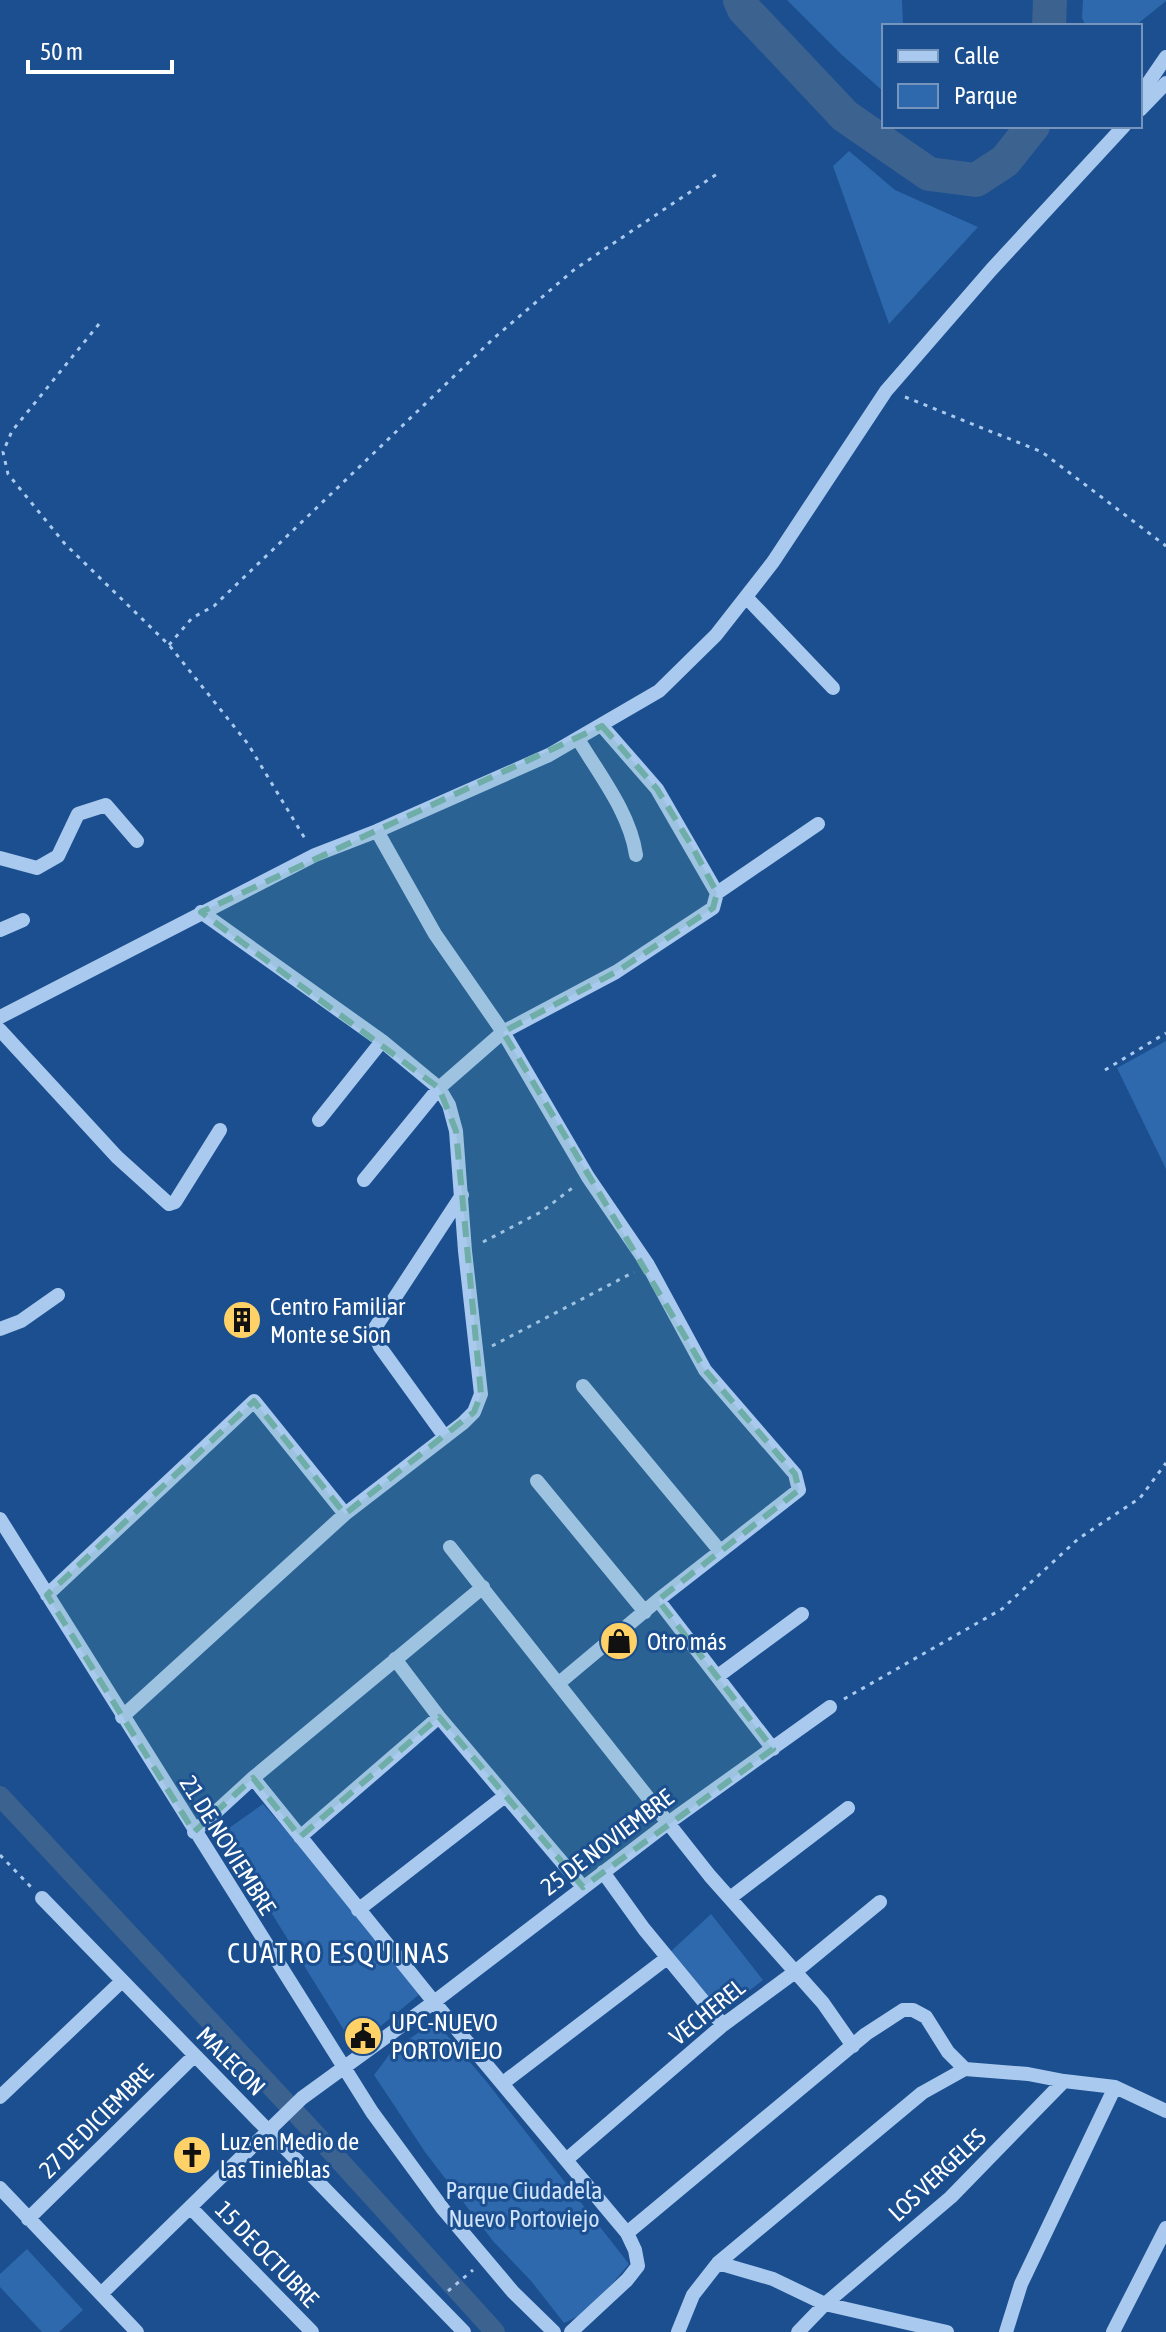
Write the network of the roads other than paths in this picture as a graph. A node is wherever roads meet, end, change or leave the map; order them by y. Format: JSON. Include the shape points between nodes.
{"nodes":[{"id":1,"x":1166,"y":57,"type":"edge"},
{"id":2,"x":1154,"y":91,"type":"edge"},
{"id":3,"x":1142,"y":107,"type":"edge"},
{"id":4,"x":1166,"y":107,"type":"edge"},
{"id":5,"x":1120,"y":128,"type":"edge"},
{"id":6,"x":746,"y":597,"type":"junction"},
{"id":7,"x":833,"y":688,"type":"dead end"},
{"id":8,"x":602,"y":726,"type":"junction"},
{"id":9,"x":578,"y":739,"type":"junction"},
{"id":10,"x":818,"y":824,"type":"dead end"},
{"id":11,"x":377,"y":831,"type":"junction"},
{"id":12,"x":137,"y":841,"type":"dead end"},
{"id":13,"x":636,"y":855,"type":"dead end"},
{"id":14,"x":0,"y":858,"type":"edge"},
{"id":15,"x":717,"y":893,"type":"junction"},
{"id":16,"x":201,"y":912,"type":"junction"},
{"id":17,"x":23,"y":920,"type":"dead end"},
{"id":18,"x":0,"y":930,"type":"edge"},
{"id":19,"x":0,"y":1017,"type":"edge"},
{"id":20,"x":0,"y":1030,"type":"edge"},
{"id":21,"x":503,"y":1032,"type":"junction"},
{"id":22,"x":382,"y":1041,"type":"junction"},
{"id":23,"x":439,"y":1088,"type":"junction"},
{"id":24,"x":319,"y":1120,"type":"dead end"},
{"id":25,"x":220,"y":1130,"type":"dead end"},
{"id":26,"x":364,"y":1180,"type":"dead end"},
{"id":27,"x":462,"y":1195,"type":"junction"},
{"id":28,"x":58,"y":1295,"type":"dead end"},
{"id":29,"x":0,"y":1329,"type":"edge"},
{"id":30,"x":583,"y":1386,"type":"dead end"},
{"id":31,"x":445,"y":1437,"type":"junction"},
{"id":32,"x":537,"y":1481,"type":"dead end"},
{"id":33,"x":345,"y":1514,"type":"junction"},
{"id":34,"x":0,"y":1519,"type":"edge"},
{"id":35,"x":450,"y":1547,"type":"dead end"},
{"id":36,"x":720,"y":1551,"type":"junction"},
{"id":37,"x":483,"y":1587,"type":"junction"},
{"id":38,"x":47,"y":1595,"type":"junction"},
{"id":39,"x":658,"y":1600,"type":"junction"},
{"id":40,"x":645,"y":1612,"type":"junction"},
{"id":41,"x":802,"y":1614,"type":"dead end"},
{"id":42,"x":395,"y":1659,"type":"junction"},
{"id":43,"x":718,"y":1676,"type":"junction"},
{"id":44,"x":559,"y":1683,"type":"junction"},
{"id":45,"x":830,"y":1707,"type":"road end"},
{"id":46,"x":122,"y":1717,"type":"junction"},
{"id":47,"x":439,"y":1717,"type":"junction"},
{"id":48,"x":773,"y":1749,"type":"junction"},
{"id":49,"x":253,"y":1778,"type":"junction"},
{"id":50,"x":505,"y":1796,"type":"junction"},
{"id":51,"x":848,"y":1808,"type":"dead end"},
{"id":52,"x":668,"y":1823,"type":"junction"},
{"id":53,"x":194,"y":1832,"type":"junction"},
{"id":54,"x":300,"y":1837,"type":"junction"},
{"id":55,"x":603,"y":1872,"type":"junction"},
{"id":56,"x":583,"y":1887,"type":"junction"},
{"id":57,"x":42,"y":1898,"type":"road end"},
{"id":58,"x":730,"y":1898,"type":"junction"},
{"id":59,"x":880,"y":1902,"type":"dead end"},
{"id":60,"x":358,"y":1910,"type":"junction"},
{"id":61,"x":667,"y":1958,"type":"junction"},
{"id":62,"x":795,"y":1972,"type":"junction"},
{"id":63,"x":122,"y":1981,"type":"junction"},
{"id":64,"x":434,"y":2002,"type":"junction"},
{"id":65,"x":723,"y":2025,"type":"junction"},
{"id":66,"x":853,"y":2046,"type":"junction"},
{"id":67,"x":194,"y":2056,"type":"junction"},
{"id":68,"x":342,"y":2069,"type":"junction"},
{"id":69,"x":965,"y":2069,"type":"junction"},
{"id":70,"x":1064,"y":2081,"type":"junction"},
{"id":71,"x":503,"y":2083,"type":"junction"},
{"id":72,"x":1115,"y":2087,"type":"junction"},
{"id":73,"x":0,"y":2097,"type":"edge"},
{"id":74,"x":1166,"y":2111,"type":"edge"},
{"id":75,"x":273,"y":2125,"type":"junction"},
{"id":76,"x":566,"y":2160,"type":"junction"},
{"id":77,"x":0,"y":2188,"type":"edge"},
{"id":78,"x":190,"y":2207,"type":"junction"},
{"id":79,"x":28,"y":2219,"type":"junction"},
{"id":80,"x":1166,"y":2228,"type":"edge"},
{"id":81,"x":627,"y":2233,"type":"junction"},
{"id":82,"x":718,"y":2263,"type":"junction"},
{"id":83,"x":101,"y":2294,"type":"junction"},
{"id":84,"x":825,"y":2304,"type":"junction"},
{"id":85,"x":940,"y":2331,"type":"edge"},
{"id":86,"x":137,"y":2332,"type":"edge"},
{"id":87,"x":312,"y":2332,"type":"edge"},
{"id":88,"x":464,"y":2332,"type":"edge"},
{"id":89,"x":554,"y":2332,"type":"edge"},
{"id":90,"x":571,"y":2332,"type":"edge"},
{"id":91,"x":678,"y":2332,"type":"edge"},
{"id":92,"x":798,"y":2332,"type":"edge"},
{"id":93,"x":1006,"y":2332,"type":"edge"},
{"id":94,"x":1113,"y":2332,"type":"edge"}],
"edges":[{"from":1,"to":2,"type":"street"},
{"from":2,"to":3,"type":"street"},
{"from":2,"to":4,"type":"street"},
{"from":5,"to":6,"type":"street","via":[[886,391]]},
{"from":6,"to":7,"type":"street"},
{"from":6,"to":8,"type":"street","via":[[659,691]]},
{"from":8,"to":9,"type":"street"},
{"from":8,"to":15,"type":"street","via":[[657,789]]},
{"from":9,"to":11,"type":"street"},
{"from":9,"to":13,"type":"street","via":[[616,801]]},
{"from":10,"to":15,"type":"street"},
{"from":11,"to":16,"type":"street","via":[[315,855]]},
{"from":11,"to":21,"type":"street","via":[[435,934]]},
{"from":12,"to":14,"type":"street","via":[[106,805],[78,814],[58,856],[37,868]]},
{"from":15,"to":21,"type":"street","via":[[713,908],[616,972]]},
{"from":16,"to":19,"type":"street"},
{"from":16,"to":22,"type":"street"},
{"from":17,"to":18,"type":"street"},
{"from":20,"to":25,"type":"street","via":[[117,1157],[169,1204]]},
{"from":21,"to":23,"type":"street"},
{"from":21,"to":36,"type":"street","via":[[588,1177],[648,1265],[705,1370],[795,1474],[799,1490]]},
{"from":22,"to":23,"type":"street"},
{"from":22,"to":24,"type":"street"},
{"from":23,"to":26,"type":"street"},
{"from":23,"to":27,"type":"street","via":[[456,1131]]},
{"from":27,"to":31,"type":"street","via":[[481,1394],[474,1412]]},
{"from":27,"to":31,"type":"street","via":[[373,1331]]},
{"from":28,"to":29,"type":"street"},
{"from":30,"to":36,"type":"street"},
{"from":31,"to":33,"type":"street"},
{"from":32,"to":40,"type":"street"},
{"from":33,"to":38,"type":"street","via":[[254,1401]]},
{"from":33,"to":46,"type":"street"},
{"from":34,"to":38,"type":"street","name":"21 DE NOVIEMBRE"},
{"from":35,"to":37,"type":"street"},
{"from":36,"to":39,"type":"street"},
{"from":37,"to":42,"type":"street"},
{"from":37,"to":44,"type":"street"},
{"from":38,"to":46,"type":"street","name":"21 DE NOVIEMBRE"},
{"from":39,"to":40,"type":"street"},
{"from":39,"to":43,"type":"street"},
{"from":40,"to":44,"type":"street"},
{"from":41,"to":43,"type":"street"},
{"from":42,"to":47,"type":"street"},
{"from":42,"to":49,"type":"street"},
{"from":43,"to":48,"type":"street"},
{"from":44,"to":52,"type":"street"},
{"from":45,"to":48,"type":"street","name":"25 DE NOVIEMBRE"},
{"from":46,"to":53,"type":"street","name":"21 DE NOVIEMBRE"},
{"from":47,"to":50,"type":"street"},
{"from":47,"to":54,"type":"street"},
{"from":48,"to":52,"type":"street","name":"25 DE NOVIEMBRE"},
{"from":49,"to":53,"type":"street"},
{"from":49,"to":54,"type":"street"},
{"from":50,"to":56,"type":"street"},
{"from":50,"to":60,"type":"street"},
{"from":51,"to":58,"type":"street"},
{"from":52,"to":55,"type":"street","name":"25 DE NOVIEMBRE"},
{"from":52,"to":58,"type":"street"},
{"from":53,"to":68,"type":"street","name":"21 DE NOVIEMBRE"},
{"from":54,"to":60,"type":"street"},
{"from":55,"to":56,"type":"street","name":"25 DE NOVIEMBRE"},
{"from":55,"to":61,"type":"street"},
{"from":56,"to":64,"type":"street","name":"25 DE NOVIEMBRE"},
{"from":57,"to":63,"type":"street","name":"MALECON"},
{"from":58,"to":62,"type":"street"},
{"from":59,"to":62,"type":"street","name":"VECHEREL"},
{"from":60,"to":64,"type":"street"},
{"from":61,"to":65,"type":"street"},
{"from":61,"to":71,"type":"street"},
{"from":62,"to":65,"type":"street","name":"VECHEREL"},
{"from":62,"to":66,"type":"street"},
{"from":63,"to":67,"type":"street","name":"MALECON"},
{"from":63,"to":73,"type":"street"},
{"from":64,"to":68,"type":"street","name":"25 DE NOVIEMBRE"},
{"from":64,"to":71,"type":"street"},
{"from":65,"to":76,"type":"street","name":"VECHEREL"},
{"from":66,"to":69,"type":"street","via":[[903,2010],[913,2010],[926,2017]]},
{"from":66,"to":81,"type":"street"},
{"from":67,"to":75,"type":"street","name":"MALECON"},
{"from":67,"to":79,"type":"street","name":"27 DE DICIEMBRE"},
{"from":68,"to":75,"type":"street","name":"25 DE NOVIEMBRE"},
{"from":68,"to":89,"type":"street","name":"21 DE NOVIEMBRE","via":[[443,2209]]},
{"from":69,"to":70,"type":"street"},
{"from":69,"to":82,"type":"street","via":[[922,2093]]},
{"from":70,"to":72,"type":"street"},
{"from":70,"to":84,"type":"street","name":"LOS VERGELES","via":[[951,2197]]},
{"from":71,"to":76,"type":"street"},
{"from":72,"to":74,"type":"street"},
{"from":72,"to":93,"type":"street","via":[[1021,2284]]},
{"from":75,"to":78,"type":"street","name":"25 DE NOVIEMBRE"},
{"from":75,"to":88,"type":"street","name":"MALECON"},
{"from":76,"to":81,"type":"street"},
{"from":77,"to":79,"type":"street"},
{"from":78,"to":83,"type":"street","name":"25 DE NOVIEMBRE"},
{"from":78,"to":87,"type":"street","name":"15 DE OCTUBRE"},
{"from":79,"to":83,"type":"street"},
{"from":80,"to":94,"type":"street"},
{"from":81,"to":90,"type":"street","via":[[638,2266]]},
{"from":82,"to":84,"type":"street","via":[[773,2279]]},
{"from":82,"to":91,"type":"street","via":[[693,2295]]},
{"from":83,"to":86,"type":"street"},
{"from":84,"to":85,"type":"street"},
{"from":84,"to":92,"type":"street","name":"LOS VERGELES"}]}
